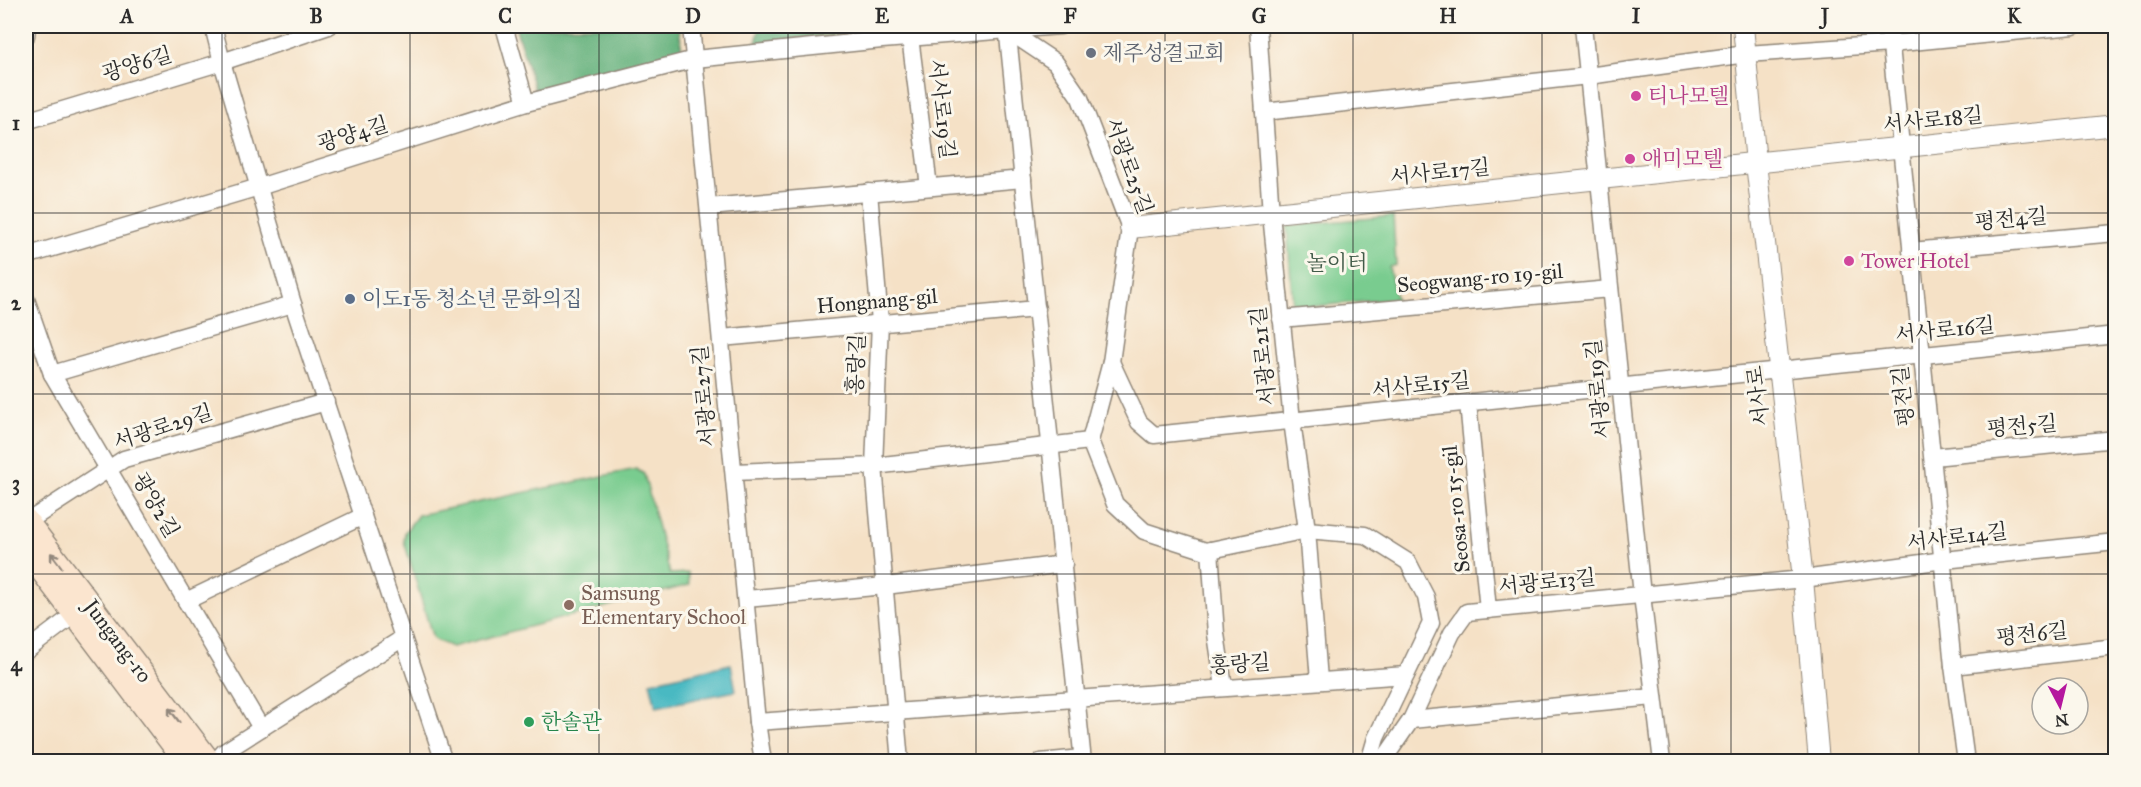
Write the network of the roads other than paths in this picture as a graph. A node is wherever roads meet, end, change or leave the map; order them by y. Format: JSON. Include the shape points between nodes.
{"nodes":[{"id":1,"x":27,"y":26,"type":"edge"},
{"id":2,"x":213,"y":26,"type":"edge"},
{"id":3,"x":329,"y":26,"type":"edge"},
{"id":4,"x":504,"y":26,"type":"edge"},
{"id":5,"x":691,"y":26,"type":"edge"},
{"id":6,"x":1060,"y":26,"type":"edge"},
{"id":7,"x":1258,"y":26,"type":"edge"},
{"id":8,"x":1583,"y":26,"type":"edge"},
{"id":9,"x":1743,"y":26,"type":"edge"},
{"id":10,"x":1889,"y":26,"type":"edge"},
{"id":11,"x":2074,"y":26,"type":"edge"},
{"id":12,"x":1004,"y":27,"type":"edge"},
{"id":13,"x":877,"y":32,"type":"edge"},
{"id":14,"x":26,"y":36,"type":"edge"},
{"id":15,"x":910,"y":37,"type":"junction"},
{"id":16,"x":1891,"y":44,"type":"junction"},
{"id":17,"x":1746,"y":54,"type":"junction"},
{"id":18,"x":695,"y":59,"type":"junction"},
{"id":19,"x":222,"y":62,"type":"junction"},
{"id":20,"x":1588,"y":76,"type":"junction"},
{"id":21,"x":526,"y":103,"type":"junction"},
{"id":22,"x":1264,"y":112,"type":"junction"},
{"id":23,"x":26,"y":121,"type":"edge"},
{"id":24,"x":2115,"y":125,"type":"edge"},
{"id":25,"x":1901,"y":148,"type":"junction"},
{"id":26,"x":1755,"y":163,"type":"junction"},
{"id":27,"x":1023,"y":179,"type":"junction"},
{"id":28,"x":1599,"y":180,"type":"junction"},
{"id":29,"x":929,"y":187,"type":"junction"},
{"id":30,"x":259,"y":188,"type":"junction"},
{"id":31,"x":869,"y":192,"type":"junction"},
{"id":32,"x":709,"y":207,"type":"junction"},
{"id":33,"x":1271,"y":214,"type":"junction"},
{"id":34,"x":1130,"y":228,"type":"junction"},
{"id":35,"x":2115,"y":233,"type":"edge"},
{"id":36,"x":1911,"y":251,"type":"junction"},
{"id":37,"x":26,"y":256,"type":"edge"},
{"id":38,"x":1610,"y":289,"type":"junction"},
{"id":39,"x":26,"y":299,"type":"edge"},
{"id":40,"x":293,"y":304,"type":"junction"},
{"id":41,"x":1037,"y":309,"type":"junction"},
{"id":42,"x":1281,"y":319,"type":"junction"},
{"id":43,"x":880,"y":322,"type":"junction"},
{"id":44,"x":2115,"y":335,"type":"edge"},
{"id":45,"x":721,"y":338,"type":"junction"},
{"id":46,"x":1921,"y":354,"type":"junction"},
{"id":47,"x":1111,"y":362,"type":"junction"},
{"id":48,"x":1779,"y":370,"type":"junction"},
{"id":49,"x":52,"y":374,"type":"junction"},
{"id":50,"x":1621,"y":387,"type":"junction"},
{"id":51,"x":326,"y":402,"type":"junction"},
{"id":52,"x":1468,"y":403,"type":"junction"},
{"id":53,"x":1292,"y":421,"type":"junction"},
{"id":54,"x":2115,"y":439,"type":"edge"},
{"id":55,"x":1090,"y":441,"type":"junction"},
{"id":56,"x":1052,"y":445,"type":"junction"},
{"id":57,"x":1933,"y":457,"type":"junction"},
{"id":58,"x":874,"y":466,"type":"junction"},
{"id":59,"x":108,"y":468,"type":"junction"},
{"id":60,"x":734,"y":472,"type":"junction"},
{"id":61,"x":363,"y":516,"type":"junction"},
{"id":62,"x":26,"y":521,"type":"edge"},
{"id":63,"x":1307,"y":530,"type":"junction"},
{"id":64,"x":2115,"y":542,"type":"edge"},
{"id":65,"x":26,"y":550,"type":"edge"},
{"id":66,"x":1210,"y":550,"type":"junction"},
{"id":67,"x":1944,"y":560,"type":"junction"},
{"id":68,"x":1064,"y":564,"type":"junction"},
{"id":69,"x":1803,"y":579,"type":"junction"},
{"id":70,"x":885,"y":586,"type":"junction"},
{"id":71,"x":1642,"y":595,"type":"junction"},
{"id":72,"x":746,"y":599,"type":"junction"},
{"id":73,"x":186,"y":601,"type":"junction"},
{"id":74,"x":1488,"y":610,"type":"junction"},
{"id":75,"x":75,"y":614,"type":"junction"},
{"id":76,"x":1431,"y":623,"type":"junction"},
{"id":77,"x":1452,"y":633,"type":"junction"},
{"id":78,"x":403,"y":638,"type":"junction"},
{"id":79,"x":2115,"y":647,"type":"edge"},
{"id":80,"x":26,"y":651,"type":"edge"},
{"id":81,"x":1953,"y":666,"type":"junction"},
{"id":82,"x":1406,"y":675,"type":"junction"},
{"id":83,"x":1319,"y":680,"type":"junction"},
{"id":84,"x":1224,"y":687,"type":"junction"},
{"id":85,"x":1654,"y":697,"type":"junction"},
{"id":86,"x":1077,"y":699,"type":"junction"},
{"id":87,"x":896,"y":712,"type":"junction"},
{"id":88,"x":1411,"y":720,"type":"junction"},
{"id":89,"x":757,"y":722,"type":"junction"},
{"id":90,"x":261,"y":728,"type":"junction"},
{"id":91,"x":1082,"y":760,"type":"edge"},
{"id":92,"x":186,"y":762,"type":"edge"},
{"id":93,"x":210,"y":762,"type":"edge"},
{"id":94,"x":215,"y":762,"type":"edge"},
{"id":95,"x":444,"y":762,"type":"edge"},
{"id":96,"x":763,"y":762,"type":"edge"},
{"id":97,"x":900,"y":762,"type":"edge"},
{"id":98,"x":1040,"y":762,"type":"edge"},
{"id":99,"x":1370,"y":762,"type":"edge"},
{"id":100,"x":1382,"y":762,"type":"edge"},
{"id":101,"x":1662,"y":762,"type":"edge"},
{"id":102,"x":1819,"y":762,"type":"edge"},
{"id":103,"x":1966,"y":762,"type":"edge"}],
"edges":[{"from":1,"to":14,"type":"street"},
{"from":2,"to":19,"type":"street"},
{"from":3,"to":19,"type":"street","name":"광양6길"},
{"from":4,"to":21,"type":"street"},
{"from":5,"to":18,"type":"street","name":"서광로27길"},
{"from":6,"to":12,"type":"street","name":"서사로19길"},
{"from":7,"to":22,"type":"street","name":"서광로21길"},
{"from":8,"to":20,"type":"street","name":"서광로19길"},
{"from":9,"to":17,"type":"street","name":"서사로"},
{"from":10,"to":16,"type":"street","name":"평전길"},
{"from":11,"to":16,"type":"street"},
{"from":12,"to":15,"type":"street","name":"서사로19길"},
{"from":12,"to":27,"type":"street"},
{"from":12,"to":34,"type":"street","name":"서광로25길","via":[[1055,62],[1080,98]]},
{"from":13,"to":15,"type":"street","name":"서사로19길"},
{"from":13,"to":18,"type":"street","name":"서사로19길"},
{"from":15,"to":29,"type":"street","name":"서사로19길"},
{"from":16,"to":17,"type":"street"},
{"from":16,"to":25,"type":"street","name":"평전길"},
{"from":17,"to":20,"type":"street"},
{"from":17,"to":26,"type":"street","name":"서사로"},
{"from":18,"to":21,"type":"street","name":"광양4길"},
{"from":18,"to":32,"type":"street","name":"서광로27길"},
{"from":19,"to":23,"type":"street","name":"광양6길"},
{"from":19,"to":30,"type":"street"},
{"from":20,"to":22,"type":"street"},
{"from":20,"to":28,"type":"street","name":"서광로19길"},
{"from":21,"to":30,"type":"street","name":"광양4길"},
{"from":22,"to":33,"type":"street","name":"서광로21길"},
{"from":24,"to":25,"type":"street","name":"서사로18길"},
{"from":25,"to":26,"type":"street","name":"서사로18길"},
{"from":25,"to":36,"type":"street","name":"평전길"},
{"from":26,"to":28,"type":"street","name":"서사로17길"},
{"from":26,"to":48,"type":"street","name":"서사로"},
{"from":27,"to":29,"type":"street"},
{"from":27,"to":41,"type":"street"},
{"from":28,"to":33,"type":"street","name":"서사로17길"},
{"from":28,"to":38,"type":"street","name":"서광로19길"},
{"from":29,"to":31,"type":"street"},
{"from":30,"to":37,"type":"street","name":"광양4길"},
{"from":30,"to":40,"type":"street"},
{"from":31,"to":32,"type":"street"},
{"from":31,"to":43,"type":"street","name":"홍랑길"},
{"from":32,"to":45,"type":"street","name":"서광로27길"},
{"from":33,"to":34,"type":"street","name":"서사로17길"},
{"from":33,"to":42,"type":"street","name":"서광로21길"},
{"from":34,"to":47,"type":"street","name":"서광로25길"},
{"from":35,"to":36,"type":"street","name":"평전4길"},
{"from":36,"to":46,"type":"street","name":"평전길"},
{"from":38,"to":42,"type":"street","name":"Seogwang-ro 19-gil"},
{"from":38,"to":50,"type":"street","name":"서광로19길"},
{"from":39,"to":49,"type":"street","name":"광양2길"},
{"from":40,"to":49,"type":"street"},
{"from":40,"to":51,"type":"street"},
{"from":41,"to":43,"type":"street","name":"Hongnang-gil"},
{"from":41,"to":56,"type":"street"},
{"from":42,"to":53,"type":"street","name":"서광로21길"},
{"from":43,"to":45,"type":"street","name":"Hongnang-gil"},
{"from":43,"to":58,"type":"street","name":"홍랑길"},
{"from":44,"to":46,"type":"street","name":"서사로16길"},
{"from":45,"to":60,"type":"street","name":"서광로27길"},
{"from":46,"to":48,"type":"street","name":"서사로16길"},
{"from":46,"to":57,"type":"street","name":"평전길"},
{"from":47,"to":53,"type":"street","name":"서사로15길","via":[[1139,422],[1154,435]]},
{"from":47,"to":55,"type":"street","name":"서광로25길"},
{"from":48,"to":50,"type":"street","name":"서사로15길"},
{"from":48,"to":69,"type":"street","name":"서사로"},
{"from":49,"to":59,"type":"street","name":"광양2길"},
{"from":50,"to":52,"type":"street","name":"서사로15길"},
{"from":50,"to":71,"type":"street","name":"서광로19길"},
{"from":51,"to":59,"type":"street","name":"서광로29길","via":[[124,459]]},
{"from":51,"to":61,"type":"street"},
{"from":52,"to":53,"type":"street","name":"서사로15길"},
{"from":52,"to":74,"type":"street","name":"Seosa-ro 15-gil"},
{"from":53,"to":63,"type":"street","name":"서광로21길"},
{"from":54,"to":57,"type":"street","name":"평전5길"},
{"from":55,"to":56,"type":"street"},
{"from":55,"to":66,"type":"street","via":[[1115,504],[1144,531]]},
{"from":56,"to":58,"type":"street"},
{"from":56,"to":68,"type":"street"},
{"from":57,"to":67,"type":"street","name":"평전길"},
{"from":58,"to":60,"type":"street"},
{"from":58,"to":70,"type":"street","name":"홍랑길"},
{"from":59,"to":62,"type":"street","name":"서광로29길"},
{"from":59,"to":73,"type":"street","name":"광양2길"},
{"from":60,"to":72,"type":"street","name":"서광로27길"},
{"from":61,"to":73,"type":"street"},
{"from":61,"to":78,"type":"street"},
{"from":93,"to":62,"type":"main road","name":"Jungang-ro","one_way":true},
{"from":63,"to":66,"type":"street"},
{"from":63,"to":76,"type":"street","via":[[1365,535],[1408,562],[1426,597]]},
{"from":63,"to":83,"type":"street","name":"서광로21길"},
{"from":64,"to":67,"type":"street","name":"서사로14길"},
{"from":65,"to":75,"type":"main road","name":"Jungang-ro"},
{"from":66,"to":84,"type":"street"},
{"from":67,"to":69,"type":"street","name":"서사로14길"},
{"from":67,"to":81,"type":"street","name":"평전길"},
{"from":68,"to":70,"type":"street"},
{"from":68,"to":86,"type":"street"},
{"from":69,"to":71,"type":"street","name":"서광로13길"},
{"from":69,"to":102,"type":"street","name":"서사로"},
{"from":70,"to":72,"type":"street"},
{"from":70,"to":87,"type":"street","name":"홍랑길"},
{"from":71,"to":74,"type":"street","name":"서광로13길"},
{"from":71,"to":85,"type":"street","name":"서광로19길"},
{"from":72,"to":89,"type":"street","name":"서광로27길"},
{"from":73,"to":90,"type":"street","name":"광양2길"},
{"from":74,"to":77,"type":"street","name":"서광로13길","via":[[1467,612]]},
{"from":75,"to":80,"type":"street"},
{"from":75,"to":92,"type":"main road","name":"Jungang-ro"},
{"from":76,"to":77,"type":"street"},
{"from":76,"to":82,"type":"street"},
{"from":77,"to":88,"type":"street","name":"서광로13길"},
{"from":78,"to":90,"type":"street"},
{"from":78,"to":95,"type":"street"},
{"from":79,"to":81,"type":"street","name":"평전6길"},
{"from":81,"to":103,"type":"street","name":"평전길"},
{"from":82,"to":83,"type":"street","name":"홍랑길"},
{"from":82,"to":99,"type":"street","via":[[1376,738]]},
{"from":83,"to":84,"type":"street","name":"홍랑길"},
{"from":84,"to":86,"type":"street","name":"홍랑길"},
{"from":85,"to":88,"type":"street"},
{"from":85,"to":101,"type":"street","name":"서광로19길"},
{"from":86,"to":87,"type":"street","name":"홍랑길"},
{"from":86,"to":91,"type":"street"},
{"from":87,"to":89,"type":"street","name":"홍랑길"},
{"from":87,"to":97,"type":"street","name":"홍랑길"},
{"from":88,"to":100,"type":"street","name":"서광로13길"},
{"from":89,"to":96,"type":"street","name":"서광로27길"},
{"from":90,"to":94,"type":"street"},
{"from":91,"to":98,"type":"street"}]}
